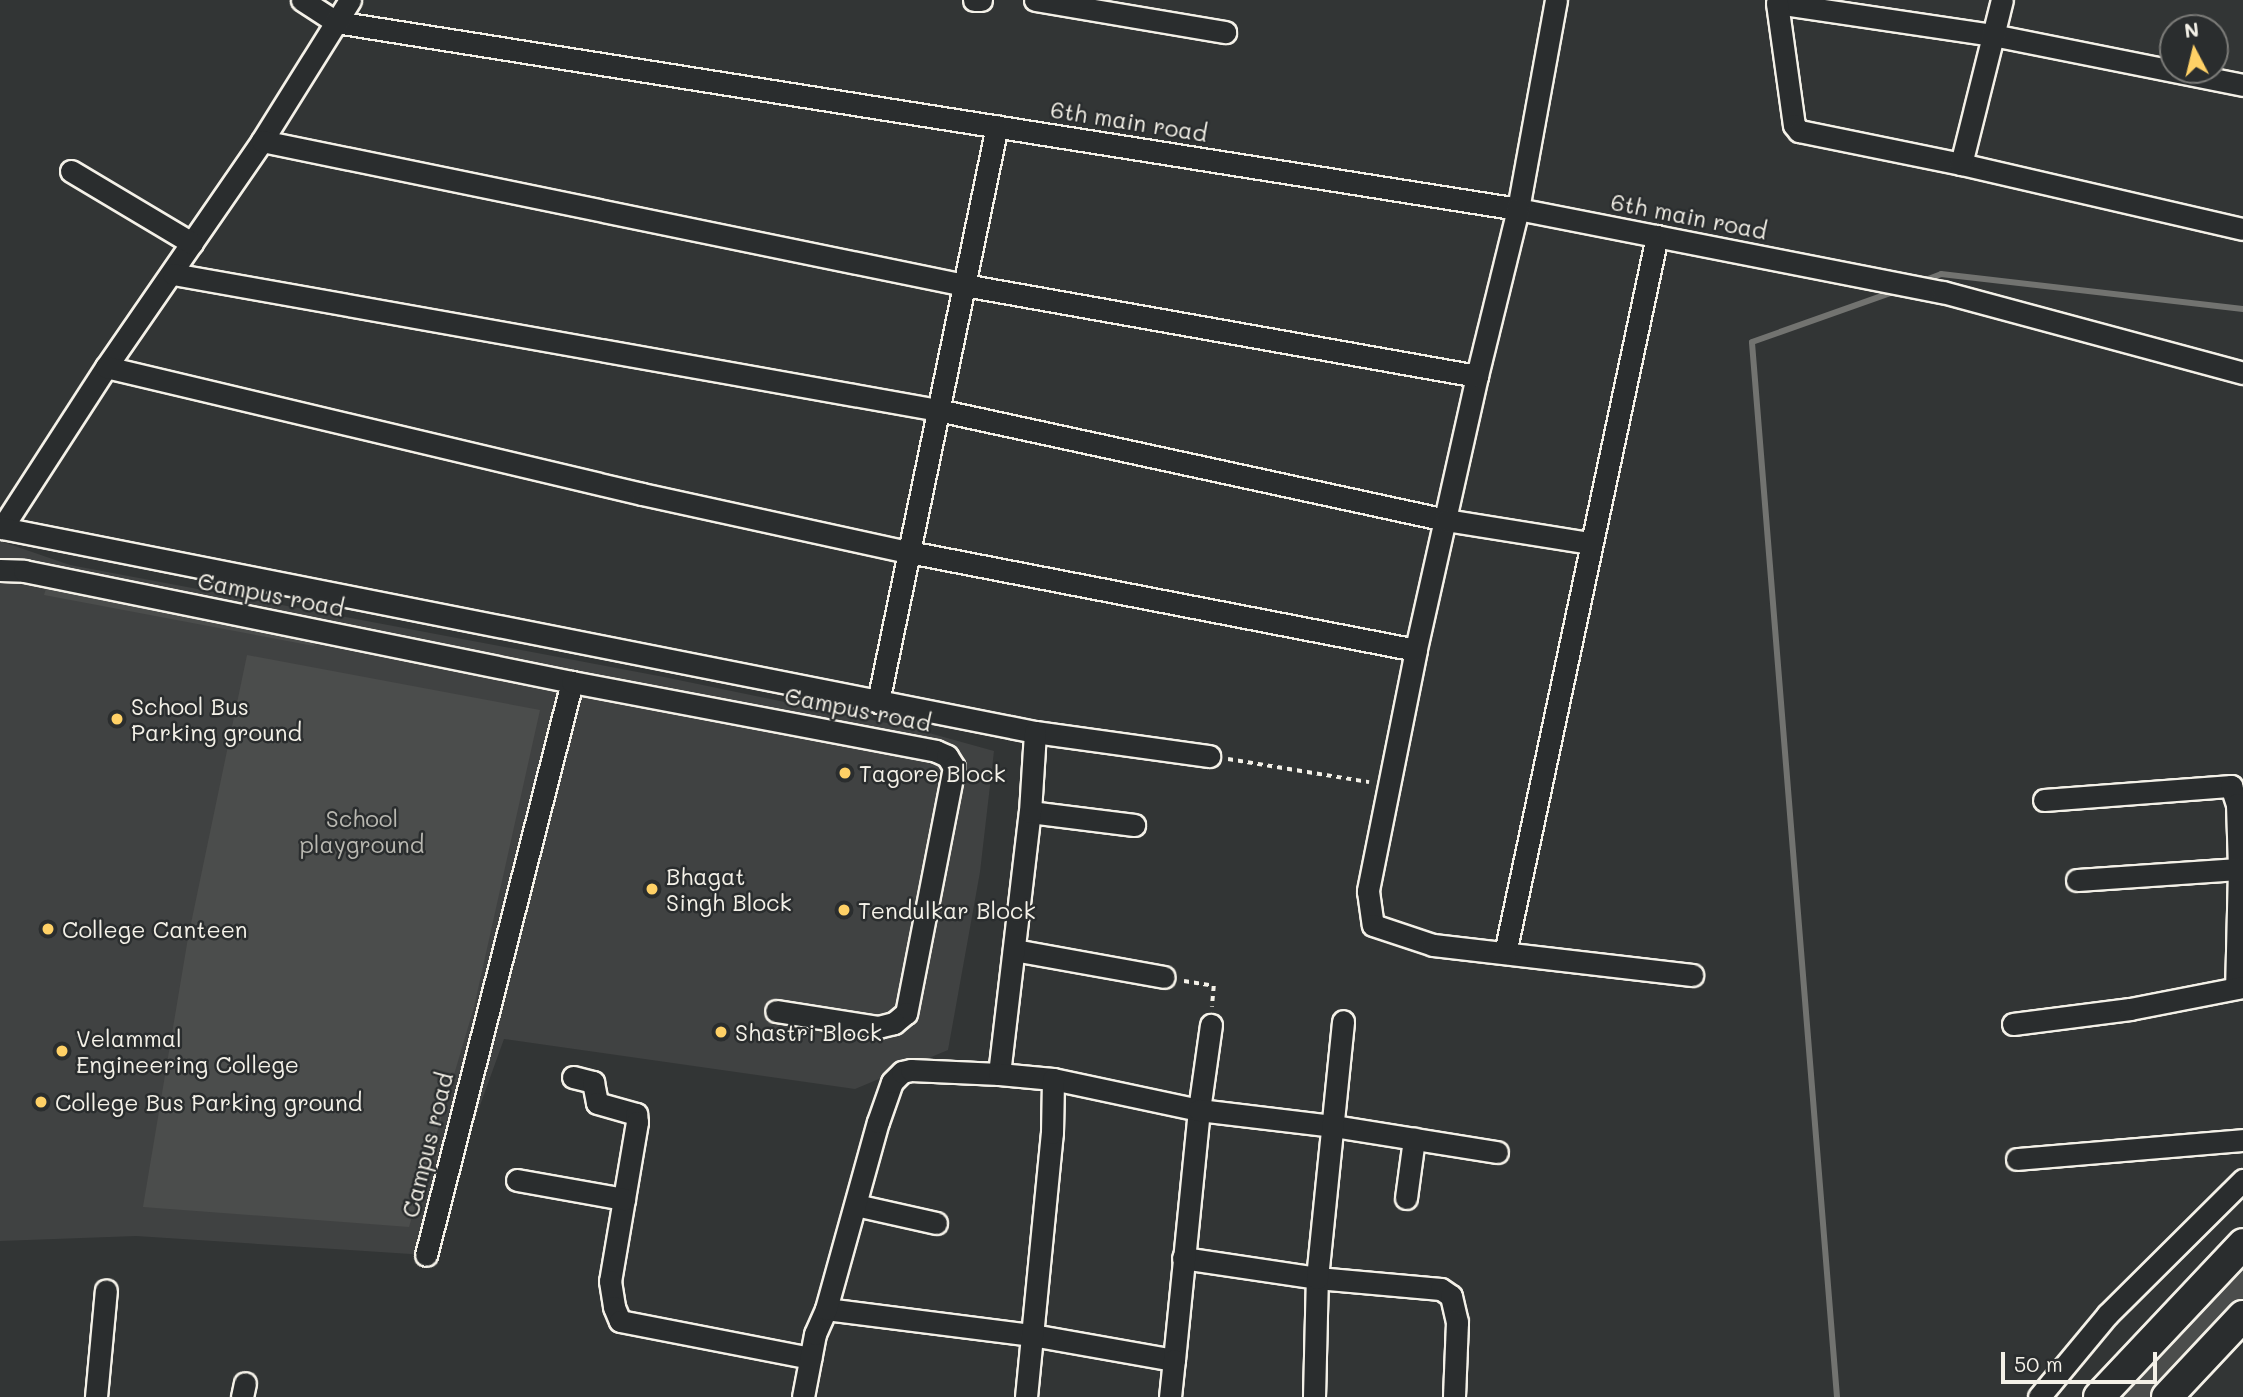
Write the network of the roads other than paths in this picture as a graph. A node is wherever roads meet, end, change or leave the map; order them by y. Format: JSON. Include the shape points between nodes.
{"nodes":[{"id":1,"x":302,"y":0,"type":"edge"},
{"id":2,"x":350,"y":0,"type":"edge"},
{"id":3,"x":974,"y":0,"type":"edge"},
{"id":4,"x":981,"y":0,"type":"edge"},
{"id":5,"x":1035,"y":0,"type":"edge"},
{"id":6,"x":1556,"y":0,"type":"edge"},
{"id":7,"x":2003,"y":0,"type":"edge"},
{"id":8,"x":1771,"y":1,"type":"edge"},
{"id":9,"x":336,"y":22,"type":"junction"},
{"id":10,"x":1225,"y":32,"type":"dead end"},
{"id":11,"x":1993,"y":35,"type":"junction"},
{"id":12,"x":2243,"y":85,"type":"edge"},
{"id":13,"x":997,"y":127,"type":"junction"},
{"id":14,"x":262,"y":141,"type":"junction"},
{"id":15,"x":1961,"y":164,"type":"junction"},
{"id":16,"x":71,"y":171,"type":"dead end"},
{"id":17,"x":1518,"y":209,"type":"junction"},
{"id":18,"x":2243,"y":229,"type":"edge"},
{"id":19,"x":1657,"y":236,"type":"junction"},
{"id":20,"x":192,"y":243,"type":"junction"},
{"id":21,"x":173,"y":274,"type":"junction"},
{"id":22,"x":964,"y":285,"type":"junction"},
{"id":23,"x":106,"y":367,"type":"junction"},
{"id":24,"x":2243,"y":373,"type":"edge"},
{"id":25,"x":1477,"y":376,"type":"junction"},
{"id":26,"x":939,"y":410,"type":"junction"},
{"id":27,"x":1446,"y":520,"type":"junction"},
{"id":28,"x":1,"y":529,"type":"edge"},
{"id":29,"x":1590,"y":543,"type":"junction"},
{"id":30,"x":909,"y":552,"type":"junction"},
{"id":31,"x":0,"y":570,"type":"edge"},
{"id":32,"x":1416,"y":650,"type":"junction"},
{"id":33,"x":757,"y":678,"type":"junction"},
{"id":34,"x":572,"y":682,"type":"junction"},
{"id":35,"x":878,"y":702,"type":"junction"},
{"id":36,"x":750,"y":715,"type":"junction"},
{"id":37,"x":1035,"y":732,"type":"junction"},
{"id":38,"x":1209,"y":756,"type":"road end"},
{"id":39,"x":2044,"y":800,"type":"dead end"},
{"id":40,"x":1030,"y":812,"type":"junction"},
{"id":41,"x":1134,"y":825,"type":"dead end"},
{"id":42,"x":2239,"y":869,"type":"junction"},
{"id":43,"x":2077,"y":880,"type":"dead end"},
{"id":44,"x":1014,"y":950,"type":"junction"},
{"id":45,"x":1504,"y":953,"type":"junction"},
{"id":46,"x":1692,"y":975,"type":"dead end"},
{"id":47,"x":1164,"y":977,"type":"road end"},
{"id":48,"x":2239,"y":988,"type":"edge"},
{"id":49,"x":776,"y":1011,"type":"dead end"},
{"id":50,"x":1343,"y":1021,"type":"dead end"},
{"id":51,"x":2013,"y":1024,"type":"dead end"},
{"id":52,"x":1211,"y":1025,"type":"dead end"},
{"id":53,"x":999,"y":1074,"type":"junction"},
{"id":54,"x":573,"y":1077,"type":"dead end"},
{"id":55,"x":1053,"y":1079,"type":"junction"},
{"id":56,"x":1199,"y":1110,"type":"junction"},
{"id":57,"x":1334,"y":1126,"type":"junction"},
{"id":58,"x":1414,"y":1139,"type":"junction"},
{"id":59,"x":2243,"y":1140,"type":"edge"},
{"id":60,"x":1497,"y":1152,"type":"dead end"},
{"id":61,"x":2017,"y":1159,"type":"dead end"},
{"id":62,"x":517,"y":1180,"type":"dead end"},
{"id":63,"x":2243,"y":1180,"type":"edge"},
{"id":64,"x":1406,"y":1198,"type":"dead end"},
{"id":65,"x":624,"y":1199,"type":"junction"},
{"id":66,"x":856,"y":1205,"type":"junction"},
{"id":67,"x":936,"y":1223,"type":"dead end"},
{"id":68,"x":2243,"y":1244,"type":"edge"},
{"id":69,"x":426,"y":1255,"type":"dead end"},
{"id":70,"x":1184,"y":1258,"type":"junction"},
{"id":71,"x":1317,"y":1278,"type":"junction"},
{"id":72,"x":106,"y":1290,"type":"dead end"},
{"id":73,"x":826,"y":1309,"type":"junction"},
{"id":74,"x":2243,"y":1316,"type":"edge"},
{"id":75,"x":1032,"y":1335,"type":"junction"},
{"id":76,"x":810,"y":1357,"type":"junction"},
{"id":77,"x":1174,"y":1360,"type":"junction"},
{"id":78,"x":96,"y":1397,"type":"edge"},
{"id":79,"x":803,"y":1397,"type":"edge"},
{"id":80,"x":1026,"y":1397,"type":"edge"},
{"id":81,"x":1170,"y":1397,"type":"edge"},
{"id":82,"x":1314,"y":1397,"type":"edge"},
{"id":83,"x":1454,"y":1397,"type":"edge"},
{"id":84,"x":2039,"y":1397,"type":"edge"},
{"id":85,"x":2099,"y":1397,"type":"edge"},
{"id":86,"x":2167,"y":1397,"type":"edge"}],
"edges":[{"from":1,"to":9,"type":"street"},
{"from":2,"to":9,"type":"street"},
{"from":3,"to":4,"type":"street"},
{"from":5,"to":10,"type":"street"},
{"from":6,"to":17,"type":"street"},
{"from":7,"to":11,"type":"street"},
{"from":8,"to":11,"type":"street"},
{"from":8,"to":15,"type":"street","via":[[1794,125],[1799,131]]},
{"from":9,"to":13,"type":"street","name":"6th main road"},
{"from":9,"to":14,"type":"street"},
{"from":11,"to":12,"type":"street"},
{"from":11,"to":15,"type":"street"},
{"from":13,"to":17,"type":"street","name":"6th main road"},
{"from":13,"to":22,"type":"street"},
{"from":14,"to":20,"type":"street"},
{"from":14,"to":22,"type":"street"},
{"from":15,"to":18,"type":"street"},
{"from":16,"to":20,"type":"street"},
{"from":17,"to":19,"type":"street","name":"6th main road"},
{"from":17,"to":25,"type":"street"},
{"from":19,"to":24,"type":"street","name":"6th main road","via":[[1943,292]]},
{"from":19,"to":29,"type":"street"},
{"from":20,"to":21,"type":"street"},
{"from":21,"to":23,"type":"street"},
{"from":21,"to":26,"type":"street"},
{"from":22,"to":25,"type":"street"},
{"from":22,"to":26,"type":"street"},
{"from":23,"to":28,"type":"street"},
{"from":23,"to":30,"type":"street"},
{"from":25,"to":27,"type":"street"},
{"from":26,"to":27,"type":"street"},
{"from":26,"to":30,"type":"street"},
{"from":27,"to":29,"type":"street"},
{"from":27,"to":32,"type":"street"},
{"from":28,"to":33,"type":"street"},
{"from":29,"to":45,"type":"street"},
{"from":30,"to":32,"type":"street"},
{"from":30,"to":35,"type":"street"},
{"from":31,"to":34,"type":"street","name":"Campus road","via":[[24,571]]},
{"from":32,"to":45,"type":"street","via":[[1368,891],[1373,925],[1433,945]]},
{"from":33,"to":35,"type":"street"},
{"from":33,"to":36,"type":"street"},
{"from":34,"to":36,"type":"street","name":"Campus road"},
{"from":34,"to":69,"type":"street","name":"Campus road"},
{"from":35,"to":37,"type":"street"},
{"from":36,"to":49,"type":"street","name":"Campus road","via":[[936,751],[947,756],[954,767],[906,1013],[894,1023],[878,1027]]},
{"from":37,"to":38,"type":"street"},
{"from":37,"to":40,"type":"street"},
{"from":39,"to":42,"type":"street","via":[[2231,786]]},
{"from":40,"to":41,"type":"street"},
{"from":40,"to":44,"type":"street"},
{"from":42,"to":43,"type":"street"},
{"from":42,"to":48,"type":"street"},
{"from":44,"to":47,"type":"street"},
{"from":44,"to":53,"type":"street"},
{"from":45,"to":46,"type":"street"},
{"from":48,"to":51,"type":"street","via":[[2130,1009]]},
{"from":50,"to":57,"type":"street"},
{"from":52,"to":56,"type":"street"},
{"from":53,"to":55,"type":"street"},
{"from":53,"to":66,"type":"street","via":[[911,1070],[897,1076],[878,1122]]},
{"from":54,"to":65,"type":"street","via":[[593,1082],[597,1102],[636,1114]]},
{"from":55,"to":56,"type":"street"},
{"from":55,"to":75,"type":"street"},
{"from":56,"to":57,"type":"street"},
{"from":56,"to":70,"type":"street"},
{"from":57,"to":58,"type":"street"},
{"from":57,"to":71,"type":"street"},
{"from":58,"to":60,"type":"street"},
{"from":58,"to":64,"type":"street"},
{"from":59,"to":61,"type":"street"},
{"from":62,"to":65,"type":"street"},
{"from":63,"to":84,"type":"street","via":[[2107,1315]]},
{"from":65,"to":76,"type":"street","via":[[610,1281],[621,1321]]},
{"from":66,"to":67,"type":"street"},
{"from":66,"to":73,"type":"street"},
{"from":68,"to":85,"type":"highway"},
{"from":70,"to":71,"type":"street"},
{"from":70,"to":77,"type":"street"},
{"from":71,"to":82,"type":"street"},
{"from":71,"to":83,"type":"street","via":[[1431,1288],[1451,1296],[1457,1322]]},
{"from":72,"to":78,"type":"street"},
{"from":73,"to":75,"type":"street"},
{"from":73,"to":76,"type":"street"},
{"from":74,"to":86,"type":"highway"},
{"from":75,"to":77,"type":"street"},
{"from":75,"to":80,"type":"street"},
{"from":76,"to":79,"type":"street"},
{"from":77,"to":81,"type":"street"}]}
